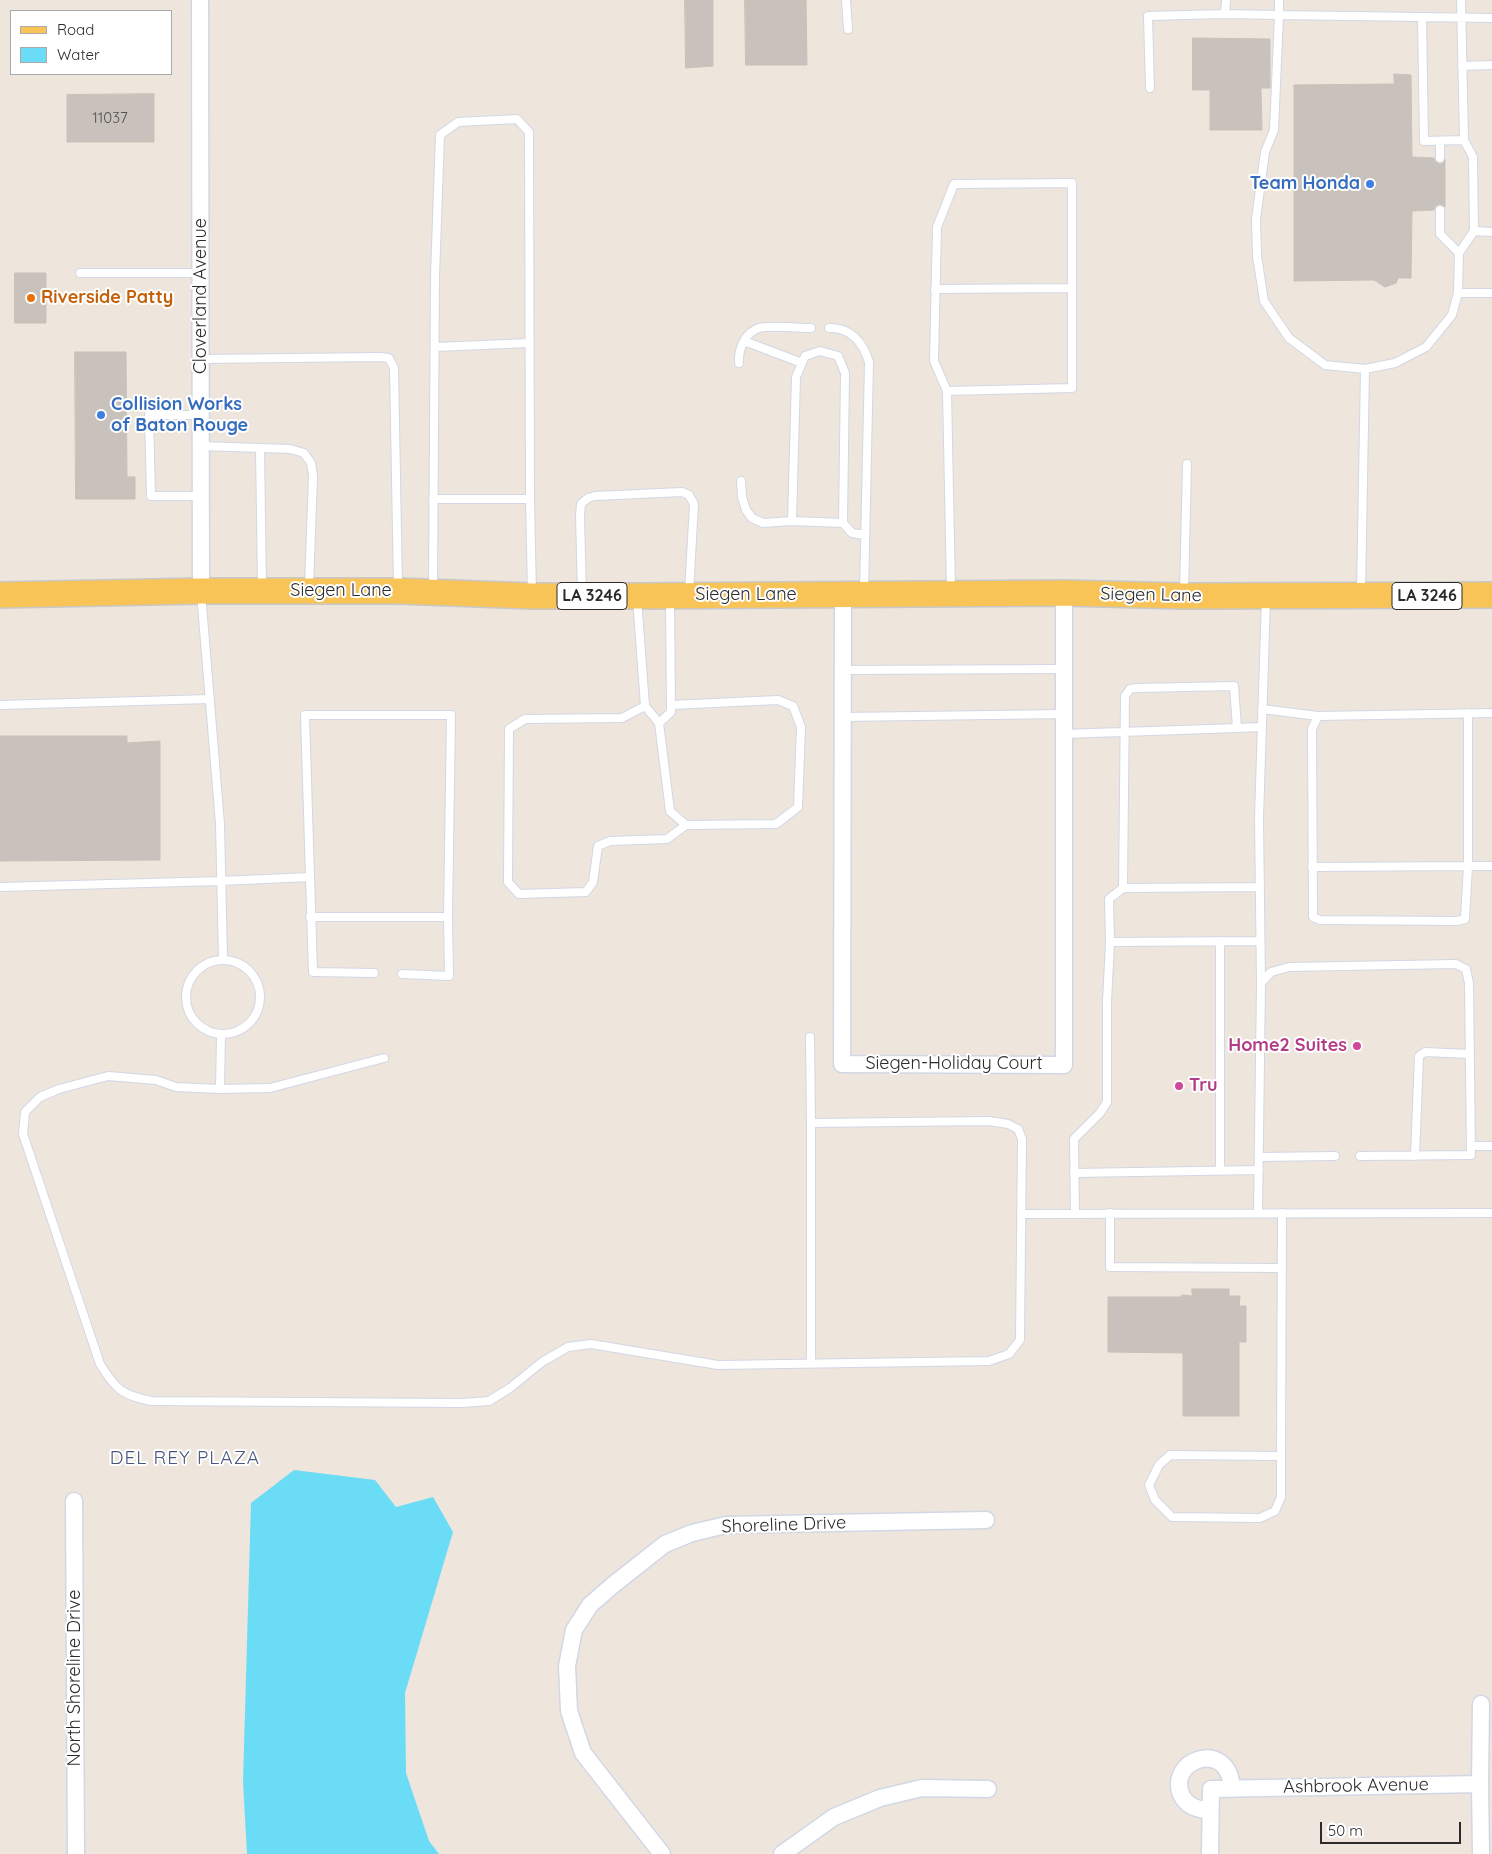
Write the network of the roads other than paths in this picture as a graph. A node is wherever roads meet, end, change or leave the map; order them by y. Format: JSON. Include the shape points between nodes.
{"nodes":[{"id":1,"x":200,"y":0,"type":"edge"},
{"id":2,"x":846,"y":0,"type":"edge"},
{"id":3,"x":1226,"y":0,"type":"edge"},
{"id":4,"x":1279,"y":0,"type":"edge"},
{"id":5,"x":1461,"y":0,"type":"edge"},
{"id":6,"x":1225,"y":14,"type":"junction"},
{"id":7,"x":1279,"y":15,"type":"junction"},
{"id":8,"x":1422,"y":17,"type":"junction"},
{"id":9,"x":1461,"y":18,"type":"junction"},
{"id":10,"x":1492,"y":18,"type":"edge"},
{"id":11,"x":848,"y":29,"type":"dead end"},
{"id":12,"x":1492,"y":65,"type":"edge"},
{"id":13,"x":1462,"y":66,"type":"junction"},
{"id":14,"x":1150,"y":88,"type":"dead end"},
{"id":15,"x":1464,"y":140,"type":"junction"},
{"id":16,"x":1440,"y":141,"type":"junction"},
{"id":17,"x":1440,"y":158,"type":"dead end"},
{"id":18,"x":1440,"y":210,"type":"dead end"},
{"id":19,"x":1474,"y":231,"type":"junction"},
{"id":20,"x":1492,"y":232,"type":"edge"},
{"id":21,"x":1458,"y":253,"type":"junction"},
{"id":22,"x":80,"y":272,"type":"dead end"},
{"id":23,"x":201,"y":273,"type":"junction"},
{"id":24,"x":1072,"y":288,"type":"junction"},
{"id":25,"x":936,"y":289,"type":"junction"},
{"id":26,"x":1458,"y":293,"type":"junction"},
{"id":27,"x":1492,"y":293,"type":"edge"},
{"id":28,"x":811,"y":328,"type":"dead end"},
{"id":29,"x":829,"y":328,"type":"dead end"},
{"id":30,"x":744,"y":341,"type":"junction"},
{"id":31,"x":529,"y":343,"type":"junction"},
{"id":32,"x":435,"y":347,"type":"junction"},
{"id":33,"x":202,"y":359,"type":"junction"},
{"id":34,"x":739,"y":363,"type":"dead end"},
{"id":35,"x":802,"y":363,"type":"junction"},
{"id":36,"x":1365,"y":369,"type":"junction"},
{"id":37,"x":947,"y":391,"type":"junction"},
{"id":38,"x":202,"y":415,"type":"junction"},
{"id":39,"x":202,"y":446,"type":"junction"},
{"id":40,"x":260,"y":448,"type":"junction"},
{"id":41,"x":1187,"y":464,"type":"dead end"},
{"id":42,"x":741,"y":482,"type":"dead end"},
{"id":43,"x":202,"y":496,"type":"junction"},
{"id":44,"x":433,"y":499,"type":"junction"},
{"id":45,"x":530,"y":499,"type":"junction"},
{"id":46,"x":792,"y":521,"type":"junction"},
{"id":47,"x":843,"y":523,"type":"junction"},
{"id":48,"x":865,"y":535,"type":"junction"},
{"id":49,"x":201,"y":591,"type":"junction"},
{"id":50,"x":262,"y":591,"type":"junction"},
{"id":51,"x":309,"y":591,"type":"junction"},
{"id":52,"x":398,"y":591,"type":"junction"},
{"id":53,"x":433,"y":591,"type":"junction"},
{"id":54,"x":1064,"y":593,"type":"junction"},
{"id":55,"x":853,"y":594,"type":"junction"},
{"id":56,"x":0,"y":595,"type":"edge"},
{"id":57,"x":679,"y":595,"type":"junction"},
{"id":58,"x":952,"y":595,"type":"junction"},
{"id":59,"x":1492,"y":595,"type":"edge"},
{"id":60,"x":532,"y":596,"type":"junction"},
{"id":61,"x":582,"y":596,"type":"junction"},
{"id":62,"x":637,"y":596,"type":"junction"},
{"id":63,"x":1184,"y":596,"type":"junction"},
{"id":64,"x":1266,"y":596,"type":"junction"},
{"id":65,"x":1361,"y":596,"type":"junction"},
{"id":66,"x":1064,"y":669,"type":"junction"},
{"id":67,"x":843,"y":670,"type":"junction"},
{"id":68,"x":210,"y":700,"type":"junction"},
{"id":69,"x":0,"y":705,"type":"edge"},
{"id":70,"x":671,"y":705,"type":"junction"},
{"id":71,"x":645,"y":706,"type":"junction"},
{"id":72,"x":1262,"y":709,"type":"junction"},
{"id":73,"x":1468,"y":713,"type":"junction"},
{"id":74,"x":1492,"y":713,"type":"edge"},
{"id":75,"x":1064,"y":714,"type":"junction"},
{"id":76,"x":1318,"y":716,"type":"junction"},
{"id":77,"x":842,"y":717,"type":"junction"},
{"id":78,"x":658,"y":724,"type":"junction"},
{"id":79,"x":1262,"y":727,"type":"junction"},
{"id":80,"x":1237,"y":728,"type":"junction"},
{"id":81,"x":1123,"y":732,"type":"junction"},
{"id":82,"x":1064,"y":734,"type":"junction"},
{"id":83,"x":686,"y":825,"type":"junction"},
{"id":84,"x":1468,"y":866,"type":"junction"},
{"id":85,"x":1492,"y":866,"type":"edge"},
{"id":86,"x":1312,"y":867,"type":"junction"},
{"id":87,"x":310,"y":877,"type":"junction"},
{"id":88,"x":221,"y":881,"type":"junction"},
{"id":89,"x":0,"y":886,"type":"edge"},
{"id":90,"x":1123,"y":888,"type":"junction"},
{"id":91,"x":1260,"y":888,"type":"junction"},
{"id":92,"x":310,"y":916,"type":"junction"},
{"id":93,"x":448,"y":918,"type":"junction"},
{"id":94,"x":1220,"y":941,"type":"junction"},
{"id":95,"x":1260,"y":941,"type":"junction"},
{"id":96,"x":1110,"y":942,"type":"junction"},
{"id":97,"x":223,"y":959,"type":"junction"},
{"id":98,"x":374,"y":973,"type":"dead end"},
{"id":99,"x":402,"y":974,"type":"dead end"},
{"id":100,"x":1261,"y":986,"type":"junction"},
{"id":101,"x":221,"y":1035,"type":"junction"},
{"id":102,"x":810,"y":1037,"type":"dead end"},
{"id":103,"x":1470,"y":1054,"type":"junction"},
{"id":104,"x":384,"y":1058,"type":"dead end"},
{"id":105,"x":220,"y":1089,"type":"junction"},
{"id":106,"x":811,"y":1123,"type":"junction"},
{"id":107,"x":1471,"y":1146,"type":"junction"},
{"id":108,"x":1492,"y":1146,"type":"edge"},
{"id":109,"x":1335,"y":1156,"type":"dead end"},
{"id":110,"x":1360,"y":1156,"type":"dead end"},
{"id":111,"x":1415,"y":1156,"type":"junction"},
{"id":112,"x":1259,"y":1157,"type":"junction"},
{"id":113,"x":1220,"y":1170,"type":"junction"},
{"id":114,"x":1259,"y":1170,"type":"junction"},
{"id":115,"x":1074,"y":1172,"type":"junction"},
{"id":116,"x":1075,"y":1213,"type":"junction"},
{"id":117,"x":1110,"y":1213,"type":"junction"},
{"id":118,"x":1258,"y":1213,"type":"junction"},
{"id":119,"x":1282,"y":1213,"type":"junction"},
{"id":120,"x":1492,"y":1213,"type":"edge"},
{"id":121,"x":1021,"y":1214,"type":"junction"},
{"id":122,"x":1281,"y":1268,"type":"junction"},
{"id":123,"x":811,"y":1364,"type":"junction"},
{"id":124,"x":1281,"y":1456,"type":"junction"},
{"id":125,"x":74,"y":1501,"type":"dead end"},
{"id":126,"x":986,"y":1520,"type":"dead end"},
{"id":127,"x":1481,"y":1704,"type":"dead end"},
{"id":128,"x":1480,"y":1784,"type":"junction"},
{"id":129,"x":988,"y":1789,"type":"dead end"},
{"id":130,"x":1232,"y":1789,"type":"junction"},
{"id":131,"x":1210,"y":1810,"type":"junction"},
{"id":132,"x":76,"y":1854,"type":"edge"},
{"id":133,"x":662,"y":1854,"type":"edge"},
{"id":134,"x":782,"y":1854,"type":"edge"},
{"id":135,"x":1210,"y":1854,"type":"edge"},
{"id":136,"x":1481,"y":1854,"type":"edge"}],
"edges":[{"from":1,"to":23,"type":"street","name":"Cloverland Avenue"},
{"from":2,"to":11,"type":"lane"},
{"from":3,"to":6,"type":"lane"},
{"from":4,"to":7,"type":"lane"},
{"from":5,"to":9,"type":"lane"},
{"from":6,"to":7,"type":"lane"},
{"from":6,"to":14,"type":"lane","via":[[1148,16]]},
{"from":7,"to":8,"type":"lane"},
{"from":7,"to":36,"type":"lane","via":[[1274,130],[1265,152],[1256,219],[1257,256],[1264,301],[1289,338],[1325,365]]},
{"from":8,"to":9,"type":"lane"},
{"from":8,"to":16,"type":"lane","via":[[1424,141]]},
{"from":9,"to":10,"type":"lane"},
{"from":9,"to":13,"type":"lane"},
{"from":12,"to":13,"type":"lane"},
{"from":13,"to":15,"type":"lane"},
{"from":15,"to":16,"type":"lane"},
{"from":15,"to":19,"type":"lane","via":[[1473,157]]},
{"from":16,"to":17,"type":"lane"},
{"from":18,"to":21,"type":"lane","via":[[1440,234]]},
{"from":19,"to":20,"type":"lane"},
{"from":19,"to":21,"type":"lane"},
{"from":21,"to":26,"type":"lane"},
{"from":22,"to":23,"type":"lane"},
{"from":23,"to":33,"type":"street","name":"Cloverland Avenue"},
{"from":24,"to":25,"type":"lane"},
{"from":24,"to":25,"type":"lane","via":[[1072,183],[1062,183],[954,184],[937,227]]},
{"from":24,"to":37,"type":"lane","via":[[1072,388]]},
{"from":25,"to":37,"type":"lane","via":[[934,361]]},
{"from":26,"to":27,"type":"lane"},
{"from":26,"to":36,"type":"lane","via":[[1452,315],[1426,347],[1395,363]]},
{"from":28,"to":30,"type":"lane","via":[[760,328],[752,331]]},
{"from":29,"to":48,"type":"lane","via":[[852,334],[861,342],[869,362]]},
{"from":30,"to":34,"type":"lane","via":[[738,355]]},
{"from":30,"to":35,"type":"lane"},
{"from":31,"to":32,"type":"lane"},
{"from":31,"to":32,"type":"lane","via":[[529,132],[518,119],[458,122],[440,135]]},
{"from":31,"to":45,"type":"lane"},
{"from":32,"to":44,"type":"lane"},
{"from":33,"to":38,"type":"street","name":"Cloverland Avenue"},
{"from":33,"to":52,"type":"lane","via":[[389,358],[394,368]]},
{"from":35,"to":46,"type":"lane","via":[[796,377]]},
{"from":35,"to":47,"type":"lane","via":[[805,356],[820,351],[838,356],[845,373]]},
{"from":36,"to":65,"type":"lane"},
{"from":37,"to":58,"type":"lane"},
{"from":38,"to":39,"type":"street","name":"Cloverland Avenue"},
{"from":38,"to":43,"type":"lane","via":[[149,415],[151,496]]},
{"from":39,"to":40,"type":"lane"},
{"from":39,"to":43,"type":"street","name":"Cloverland Avenue"},
{"from":40,"to":50,"type":"lane"},
{"from":40,"to":51,"type":"lane","via":[[304,453],[310,463],[313,502]]},
{"from":41,"to":63,"type":"lane"},
{"from":42,"to":46,"type":"lane","via":[[742,497],[752,518],[763,523]]},
{"from":43,"to":49,"type":"street","name":"Cloverland Avenue"},
{"from":44,"to":45,"type":"lane"},
{"from":44,"to":53,"type":"lane"},
{"from":45,"to":60,"type":"lane"},
{"from":46,"to":47,"type":"lane"},
{"from":47,"to":48,"type":"lane","via":[[852,533]]},
{"from":48,"to":55,"type":"lane"},
{"from":49,"to":50,"type":"main road","name":"Siegen Lane","number":"LA 3246"},
{"from":49,"to":56,"type":"main road","name":"Siegen Lane","number":"LA 3246"},
{"from":49,"to":68,"type":"lane"},
{"from":50,"to":51,"type":"main road","name":"Siegen Lane","number":"LA 3246"},
{"from":51,"to":52,"type":"main road","name":"Siegen Lane","number":"LA 3246"},
{"from":52,"to":53,"type":"main road","name":"Siegen Lane","number":"LA 3246"},
{"from":53,"to":60,"type":"main road","name":"Siegen Lane","number":"LA 3246"},
{"from":54,"to":58,"type":"main road","name":"Siegen Lane","number":"LA 3246"},
{"from":54,"to":63,"type":"main road","name":"Siegen Lane","number":"LA 3246"},
{"from":54,"to":66,"type":"street","name":"Siegen-Holiday Court"},
{"from":55,"to":57,"type":"main road","name":"Siegen Lane","number":"LA 3246"},
{"from":55,"to":58,"type":"main road","name":"Siegen Lane","number":"LA 3246"},
{"from":55,"to":67,"type":"street","name":"Siegen-Holiday Court"},
{"from":57,"to":61,"type":"lane","via":[[694,504],[689,495],[682,492],[595,496],[581,504]]},
{"from":57,"to":62,"type":"main road","name":"Siegen Lane","number":"LA 3246"},
{"from":57,"to":70,"type":"lane"},
{"from":59,"to":65,"type":"main road","name":"Siegen Lane","number":"LA 3246"},
{"from":60,"to":61,"type":"main road","name":"Siegen Lane","number":"LA 3246"},
{"from":61,"to":62,"type":"main road","name":"Siegen Lane","number":"LA 3246"},
{"from":62,"to":71,"type":"lane"},
{"from":63,"to":64,"type":"main road","name":"Siegen Lane","number":"LA 3246"},
{"from":64,"to":65,"type":"main road","name":"Siegen Lane","number":"LA 3246"},
{"from":64,"to":72,"type":"lane"},
{"from":66,"to":67,"type":"lane"},
{"from":66,"to":75,"type":"street","name":"Siegen-Holiday Court"},
{"from":67,"to":77,"type":"street","name":"Siegen-Holiday Court"},
{"from":68,"to":69,"type":"lane"},
{"from":68,"to":88,"type":"lane"},
{"from":70,"to":78,"type":"lane","via":[[671,712]]},
{"from":70,"to":83,"type":"lane","via":[[778,700],[793,706],[801,727],[798,807],[776,824]]},
{"from":71,"to":78,"type":"lane"},
{"from":71,"to":83,"type":"lane","via":[[622,718],[525,719],[509,729],[508,882],[519,894],[586,892],[594,882],[598,846],[610,841],[667,839]]},
{"from":72,"to":76,"type":"lane"},
{"from":72,"to":79,"type":"lane"},
{"from":73,"to":74,"type":"lane"},
{"from":73,"to":76,"type":"lane"},
{"from":73,"to":84,"type":"lane"},
{"from":75,"to":77,"type":"lane"},
{"from":75,"to":82,"type":"street","name":"Siegen-Holiday Court"},
{"from":76,"to":86,"type":"lane","via":[[1312,729]]},
{"from":77,"to":82,"type":"street","name":"Siegen-Holiday Court","via":[[842,1064],[1064,1065]]},
{"from":78,"to":83,"type":"lane","via":[[670,812]]},
{"from":79,"to":80,"type":"lane"},
{"from":79,"to":91,"type":"lane"},
{"from":80,"to":81,"type":"lane"},
{"from":80,"to":81,"type":"lane","via":[[1234,686],[1137,688],[1125,696]]},
{"from":81,"to":82,"type":"lane"},
{"from":81,"to":90,"type":"lane"},
{"from":84,"to":85,"type":"lane"},
{"from":84,"to":86,"type":"lane"},
{"from":84,"to":86,"type":"lane","via":[[1465,918],[1458,921],[1320,920],[1313,917]]},
{"from":87,"to":88,"type":"lane"},
{"from":87,"to":92,"type":"lane"},
{"from":87,"to":93,"type":"lane","via":[[305,715],[451,715]]},
{"from":88,"to":89,"type":"lane"},
{"from":88,"to":97,"type":"lane"},
{"from":90,"to":91,"type":"lane"},
{"from":90,"to":96,"type":"lane","via":[[1109,899]]},
{"from":91,"to":95,"type":"lane"},
{"from":92,"to":93,"type":"lane"},
{"from":92,"to":98,"type":"lane","via":[[313,972]]},
{"from":93,"to":99,"type":"lane","via":[[450,976]]},
{"from":94,"to":95,"type":"lane"},
{"from":94,"to":96,"type":"lane"},
{"from":94,"to":113,"type":"lane"},
{"from":95,"to":100,"type":"lane"},
{"from":96,"to":115,"type":"lane","via":[[1107,1102],[1074,1139]]},
{"from":97,"to":101,"type":"lane","via":[[199,968],[186,989],[190,1014],[198,1025]]},
{"from":97,"to":101,"type":"lane","via":[[234,961],[249,971],[259,986],[260,998],[253,1020],[234,1033]]},
{"from":100,"to":103,"type":"lane","via":[[1271,972],[1289,967],[1456,964],[1466,969],[1469,983]]},
{"from":100,"to":112,"type":"lane"},
{"from":101,"to":105,"type":"lane"},
{"from":102,"to":106,"type":"lane"},
{"from":103,"to":107,"type":"lane"},
{"from":103,"to":111,"type":"lane","via":[[1425,1052],[1419,1056]]},
{"from":104,"to":105,"type":"lane","via":[[270,1088]]},
{"from":105,"to":123,"type":"lane","via":[[176,1087],[156,1080],[108,1076],[46,1094],[25,1112],[23,1134],[100,1364],[112,1383],[129,1396],[151,1401],[489,1401],[568,1347],[590,1344],[718,1365]]},
{"from":106,"to":121,"type":"lane","via":[[988,1121],[1008,1124],[1018,1130],[1022,1139]]},
{"from":106,"to":123,"type":"lane"},
{"from":107,"to":108,"type":"lane"},
{"from":107,"to":111,"type":"lane","via":[[1471,1155]]},
{"from":109,"to":112,"type":"lane"},
{"from":110,"to":111,"type":"lane"},
{"from":112,"to":114,"type":"lane"},
{"from":113,"to":114,"type":"lane"},
{"from":113,"to":115,"type":"lane"},
{"from":114,"to":118,"type":"lane"},
{"from":115,"to":116,"type":"lane"},
{"from":116,"to":117,"type":"lane"},
{"from":116,"to":121,"type":"lane"},
{"from":117,"to":118,"type":"lane"},
{"from":117,"to":122,"type":"lane","via":[[1110,1267]]},
{"from":118,"to":119,"type":"lane"},
{"from":119,"to":120,"type":"lane"},
{"from":119,"to":122,"type":"lane"},
{"from":121,"to":123,"type":"lane","via":[[1020,1340],[1009,1354],[989,1361]]},
{"from":122,"to":124,"type":"lane"},
{"from":124,"to":124,"type":"lane","via":[[1281,1497],[1275,1511],[1260,1518],[1172,1517],[1155,1500],[1149,1485],[1159,1465],[1170,1455]]},
{"from":125,"to":132,"type":"street","name":"North Shoreline Drive"},
{"from":126,"to":133,"type":"street","name":"Shoreline Drive","via":[[726,1525],[665,1544],[590,1605],[574,1630],[567,1666],[569,1711],[583,1753]]},
{"from":127,"to":128,"type":"street"},
{"from":128,"to":130,"type":"street","name":"Ashbrook Avenue"},
{"from":128,"to":136,"type":"street"},
{"from":129,"to":134,"type":"street","via":[[922,1788],[880,1798],[834,1817]]},
{"from":130,"to":131,"type":"street","name":"Ashbrook Avenue","via":[[1211,1789]]},
{"from":130,"to":131,"type":"street","via":[[1228,1771],[1218,1761],[1198,1759],[1186,1767],[1180,1780],[1184,1800],[1196,1808]]},
{"from":131,"to":135,"type":"street"}]}
